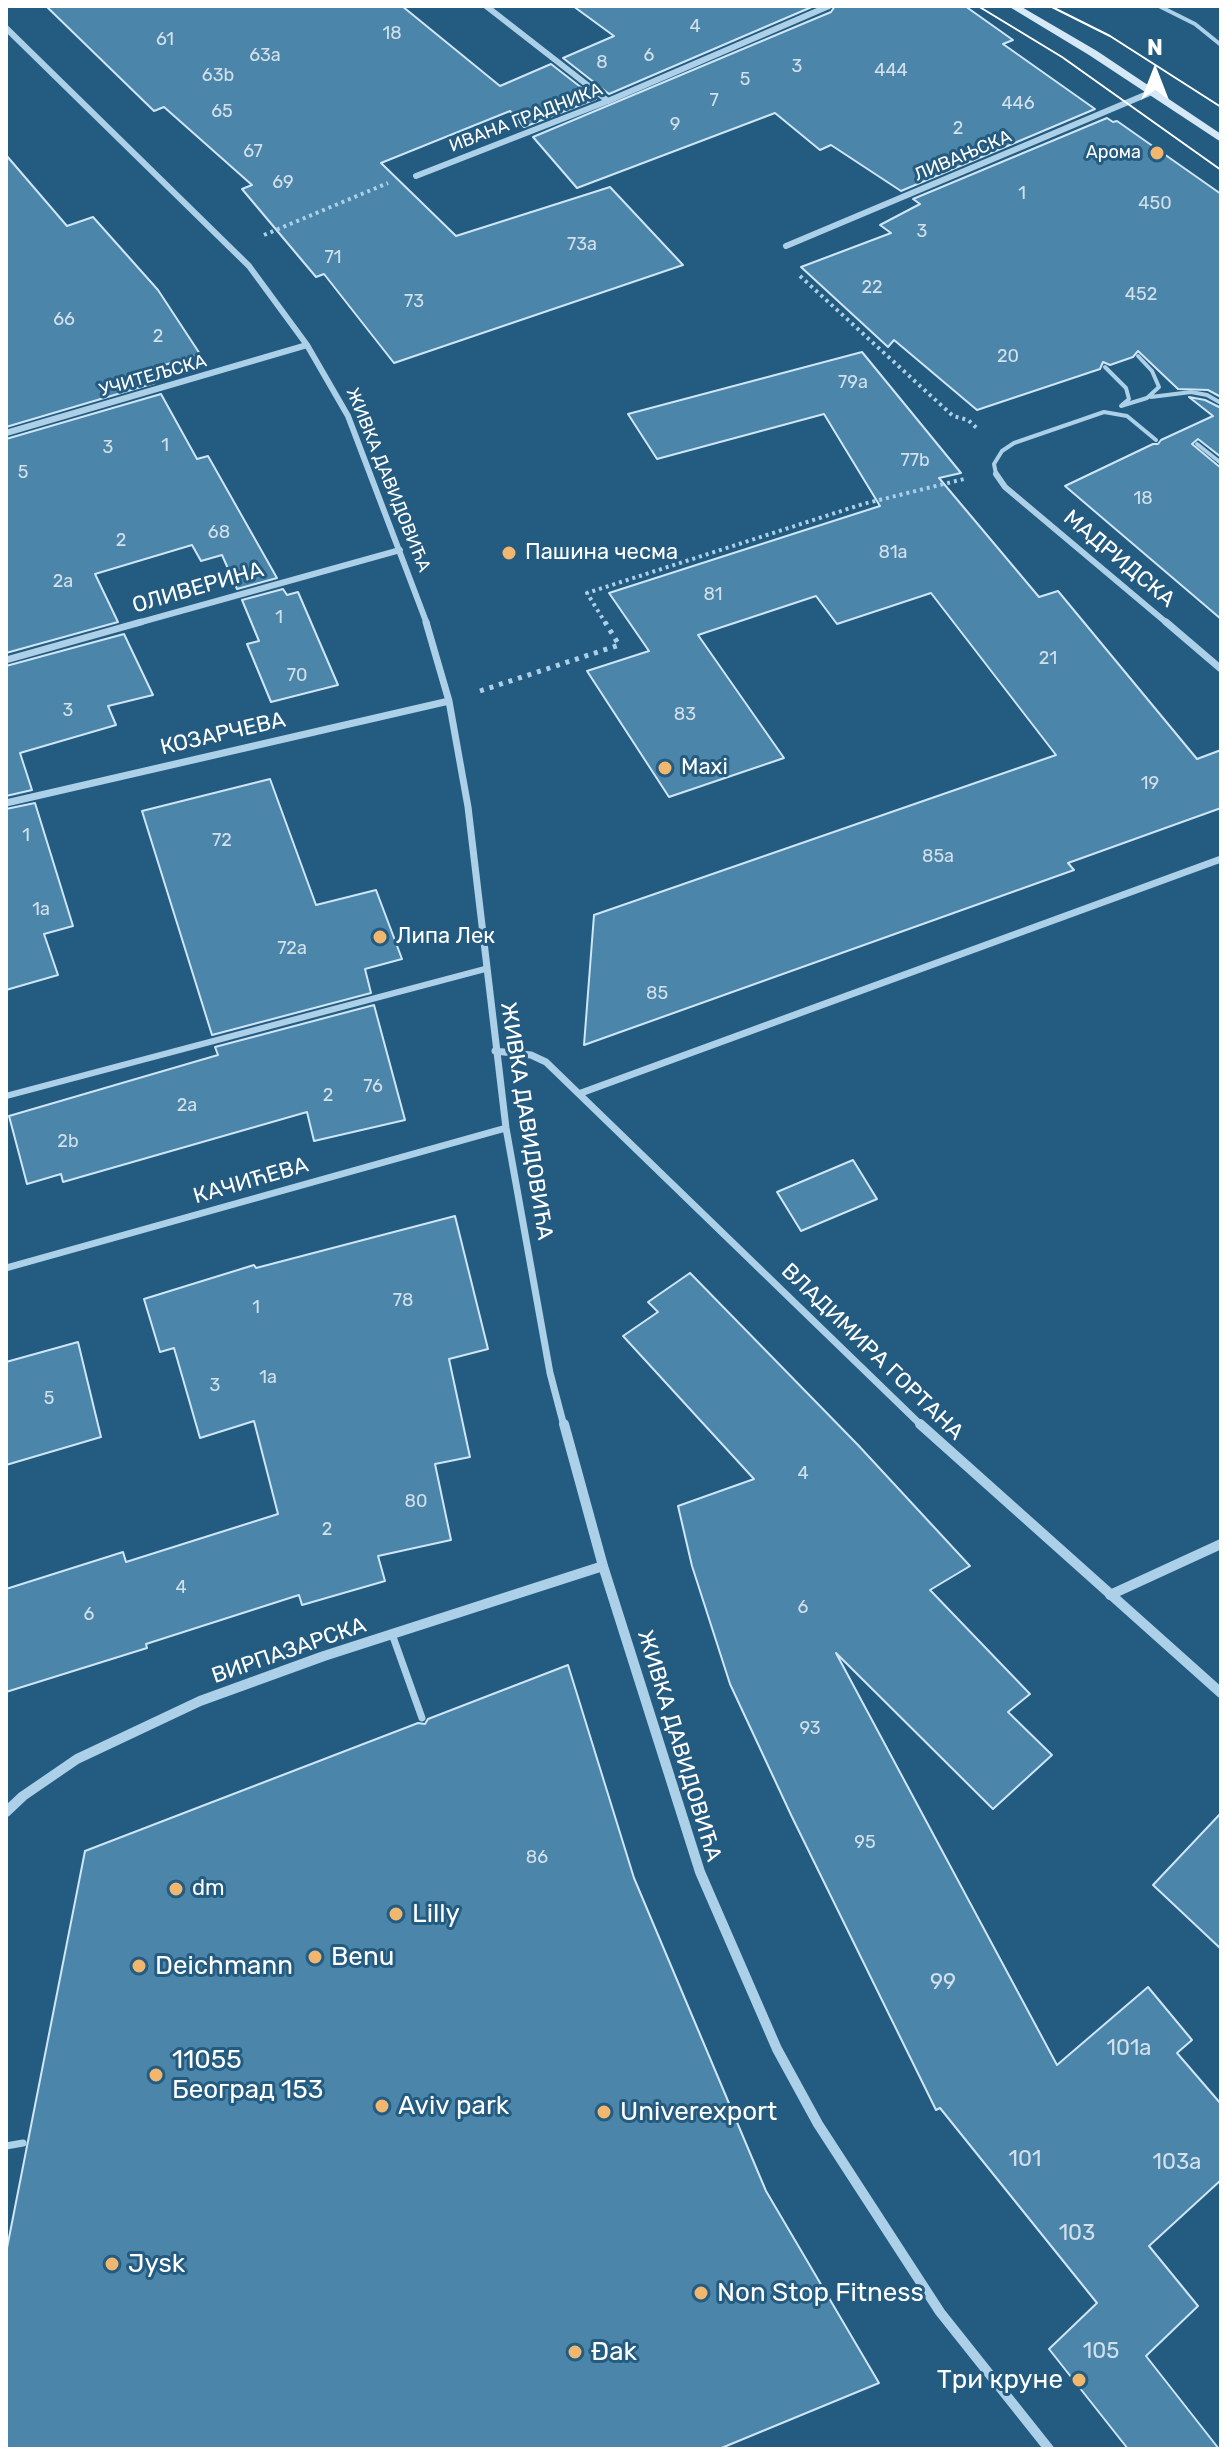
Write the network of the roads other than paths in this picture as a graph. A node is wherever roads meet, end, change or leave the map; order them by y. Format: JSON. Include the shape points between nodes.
{"nodes":[{"id":1,"x":486,"y":6,"type":"edge"},
{"id":2,"x":829,"y":6,"type":"edge"},
{"id":3,"x":1013,"y":6,"type":"edge"},
{"id":4,"x":1159,"y":6,"type":"edge"},
{"id":5,"x":6,"y":28,"type":"edge"},
{"id":6,"x":1221,"y":45,"type":"edge"},
{"id":7,"x":1152,"y":92,"type":"junction"},
{"id":8,"x":608,"y":101,"type":"junction"},
{"id":9,"x":1221,"y":139,"type":"edge"},
{"id":10,"x":416,"y":176,"type":"road end"},
{"id":11,"x":786,"y":246,"type":"road end"},
{"id":12,"x":307,"y":345,"type":"junction"},
{"id":13,"x":1138,"y":356,"type":"dead end"},
{"id":14,"x":1105,"y":367,"type":"dead end"},
{"id":15,"x":1147,"y":398,"type":"junction"},
{"id":16,"x":1221,"y":403,"type":"edge"},
{"id":17,"x":1121,"y":406,"type":"junction"},
{"id":18,"x":1104,"y":412,"type":"junction"},
{"id":19,"x":6,"y":433,"type":"edge"},
{"id":20,"x":1156,"y":440,"type":"dead end"},
{"id":21,"x":1197,"y":444,"type":"dead end"},
{"id":22,"x":1221,"y":463,"type":"edge"},
{"id":23,"x":996,"y":474,"type":"joint"},
{"id":24,"x":400,"y":550,"type":"junction"},
{"id":25,"x":6,"y":660,"type":"edge"},
{"id":26,"x":1221,"y":669,"type":"edge"},
{"id":27,"x":449,"y":701,"type":"junction"},
{"id":28,"x":6,"y":803,"type":"edge"},
{"id":29,"x":1221,"y":859,"type":"edge"},
{"id":30,"x":485,"y":969,"type":"junction"},
{"id":31,"x":495,"y":1051,"type":"junction"},
{"id":32,"x":581,"y":1093,"type":"junction"},
{"id":33,"x":6,"y":1096,"type":"edge"},
{"id":34,"x":506,"y":1128,"type":"junction"},
{"id":35,"x":6,"y":1268,"type":"edge"},
{"id":36,"x":1221,"y":1544,"type":"edge"},
{"id":37,"x":603,"y":1566,"type":"junction"},
{"id":38,"x":1110,"y":1595,"type":"junction"},
{"id":39,"x":392,"y":1634,"type":"junction"},
{"id":40,"x":1221,"y":1693,"type":"edge"},
{"id":41,"x":422,"y":1718,"type":"dead end"},
{"id":42,"x":6,"y":1812,"type":"edge"},
{"id":43,"x":23,"y":2143,"type":"dead end"},
{"id":44,"x":6,"y":2146,"type":"edge"},
{"id":45,"x":1049,"y":2449,"type":"edge"}],
"edges":[{"from":1,"to":8,"type":"street"},
{"from":2,"to":8,"type":"street","name":"ИВАНА ГРАДНИКА"},
{"from":3,"to":7,"type":"main road"},
{"from":4,"to":6,"type":"lane"},
{"from":5,"to":12,"type":"street","name":"ЖИВКА ДАВИДОВИЋА","via":[[231,249],[267,288]]},
{"from":7,"to":9,"type":"main road"},
{"from":7,"to":11,"type":"street","name":"ЛИВАЊСКА"},
{"from":8,"to":10,"type":"street","name":"ИВАНА ГРАДНИКА"},
{"from":12,"to":19,"type":"street","name":"УЧИТЕЉСКА"},
{"from":12,"to":24,"type":"street","name":"ЖИВКА ДАВИДОВИЋА","via":[[348,416]]},
{"from":13,"to":15,"type":"lane","via":[[1159,387]]},
{"from":14,"to":17,"type":"lane","via":[[1126,388],[1129,399]]},
{"from":15,"to":16,"type":"lane","via":[[1191,392]]},
{"from":15,"to":17,"type":"lane"},
{"from":17,"to":18,"type":"lane"},
{"from":18,"to":20,"type":"lane","via":[[1127,416]]},
{"from":18,"to":23,"type":"lane","via":[[1031,435],[1002,451],[994,464]]},
{"from":21,"to":22,"type":"lane"},
{"from":23,"to":26,"type":"street","name":"МАДРИДСКА"},
{"from":24,"to":25,"type":"street","name":"ОЛИВЕРИНА"},
{"from":24,"to":27,"type":"street","name":"ЖИВКА ДАВИДОВИЋА"},
{"from":27,"to":28,"type":"street","name":"КОЗАРЧЕВА"},
{"from":27,"to":30,"type":"street","name":"ЖИВКА ДАВИДОВИЋА","via":[[468,807]]},
{"from":29,"to":32,"type":"street"},
{"from":30,"to":31,"type":"street","name":"ЖИВКА ДАВИДОВИЋА"},
{"from":30,"to":33,"type":"lane"},
{"from":31,"to":32,"type":"street","name":"ВЛАДИМИРА ГОРТАНА","via":[[546,1062]]},
{"from":31,"to":34,"type":"street","name":"ЖИВКА ДАВИДОВИЋА"},
{"from":32,"to":38,"type":"street","name":"ВЛАДИМИРА ГОРТАНА","via":[[878,1386]]},
{"from":34,"to":35,"type":"street","name":"КАЧИЋЕВА"},
{"from":34,"to":37,"type":"street","name":"ЖИВКА ДАВИДОВИЋА","via":[[550,1373]]},
{"from":36,"to":38,"type":"street"},
{"from":37,"to":39,"type":"street","name":"ВИРПАЗАРСКА"},
{"from":37,"to":45,"type":"street","name":"ЖИВКА ДАВИДОВИЋА","via":[[700,1872],[777,2049],[818,2124],[940,2312]]},
{"from":38,"to":40,"type":"street","name":"ВЛАДИМИРА ГОРТАНА"},
{"from":39,"to":41,"type":"lane"},
{"from":39,"to":42,"type":"street","name":"ВИРПАЗАРСКА","via":[[200,1701],[77,1759]]},
{"from":43,"to":44,"type":"lane"}]}
